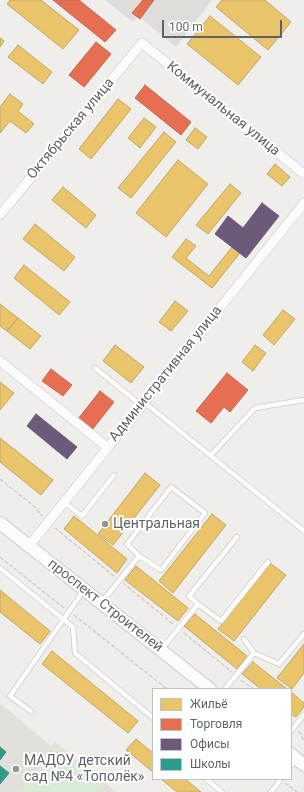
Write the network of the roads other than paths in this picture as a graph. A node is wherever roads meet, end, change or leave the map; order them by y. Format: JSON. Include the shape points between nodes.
{"nodes":[{"id":1,"x":142,"y":43,"type":"joint"},
{"id":2,"x":304,"y":174,"type":"edge"},
{"id":3,"x":304,"y":203,"type":"edge"},
{"id":4,"x":0,"y":215,"type":"edge"},
{"id":5,"x":0,"y":361,"type":"edge"},
{"id":6,"x":95,"y":368,"type":"dead end"},
{"id":7,"x":304,"y":400,"type":"edge"},
{"id":8,"x":143,"y":404,"type":"junction"},
{"id":9,"x":107,"y":447,"type":"junction"},
{"id":10,"x":211,"y":455,"type":"junction"},
{"id":11,"x":114,"y":475,"type":"dead end"},
{"id":12,"x":64,"y":502,"type":"junction"},
{"id":13,"x":0,"y":523,"type":"edge"},
{"id":14,"x":304,"y":531,"type":"edge"},
{"id":15,"x":237,"y":537,"type":"dead end"},
{"id":16,"x":29,"y":546,"type":"junction"},
{"id":17,"x":139,"y":556,"type":"junction"},
{"id":18,"x":268,"y":562,"type":"dead end"},
{"id":19,"x":0,"y":568,"type":"edge"},
{"id":20,"x":84,"y":590,"type":"junction"},
{"id":21,"x":101,"y":603,"type":"junction"},
{"id":22,"x":198,"y":604,"type":"junction"},
{"id":23,"x":63,"y":619,"type":"junction"},
{"id":24,"x":304,"y":634,"type":"edge"},
{"id":25,"x":244,"y":639,"type":"dead end"},
{"id":26,"x":161,"y":650,"type":"junction"},
{"id":27,"x":254,"y":653,"type":"junction"},
{"id":28,"x":209,"y":688,"type":"edge"},
{"id":29,"x":226,"y":688,"type":"edge"},
{"id":30,"x":32,"y":712,"type":"dead end"},
{"id":31,"x":304,"y":715,"type":"edge"},
{"id":32,"x":152,"y":717,"type":"edge"},
{"id":33,"x":292,"y":730,"type":"edge"},
{"id":34,"x":207,"y":780,"type":"edge"},
{"id":35,"x":280,"y":780,"type":"edge"},
{"id":36,"x":222,"y":792,"type":"edge"},
{"id":37,"x":271,"y":792,"type":"edge"}],
"edges":[{"from":1,"to":2,"type":"street","name":"Коммунальная улица"},
{"from":1,"to":4,"type":"street","name":"Октябрьская улица"},
{"from":3,"to":8,"type":"street","name":"Административная улица"},
{"from":5,"to":9,"type":"street"},
{"from":6,"to":8,"type":"lane"},
{"from":7,"to":10,"type":"lane","via":[[255,408]]},
{"from":8,"to":9,"type":"street","name":"Административная улица"},
{"from":8,"to":10,"type":"lane"},
{"from":9,"to":12,"type":"street","name":"Административная улица"},
{"from":10,"to":14,"type":"lane"},
{"from":11,"to":12,"type":"lane","via":[[82,516]]},
{"from":12,"to":16,"type":"street","name":"Административная улица"},
{"from":13,"to":16,"type":"street","name":"проспект Строителей"},
{"from":15,"to":22,"type":"lane","via":[[189,596]]},
{"from":16,"to":20,"type":"street","name":"проспект Строителей"},
{"from":17,"to":17,"type":"lane","via":[[160,570],[205,513],[171,487],[127,544]]},
{"from":17,"to":21,"type":"lane"},
{"from":18,"to":22,"type":"lane","via":[[221,621]]},
{"from":19,"to":23,"type":"lane"},
{"from":20,"to":21,"type":"street","name":"проспект Строителей"},
{"from":20,"to":23,"type":"lane"},
{"from":21,"to":26,"type":"street","name":"проспект Строителей"},
{"from":22,"to":26,"type":"lane"},
{"from":23,"to":30,"type":"lane","via":[[10,696]]},
{"from":23,"to":32,"type":"lane","via":[[73,627],[75,653]]},
{"from":24,"to":27,"type":"lane","via":[[279,664]]},
{"from":25,"to":27,"type":"lane"},
{"from":26,"to":28,"type":"street","name":"проспект Строителей"},
{"from":27,"to":29,"type":"lane"},
{"from":31,"to":33,"type":"lane"},
{"from":34,"to":36,"type":"lane"},
{"from":35,"to":37,"type":"lane"}]}
